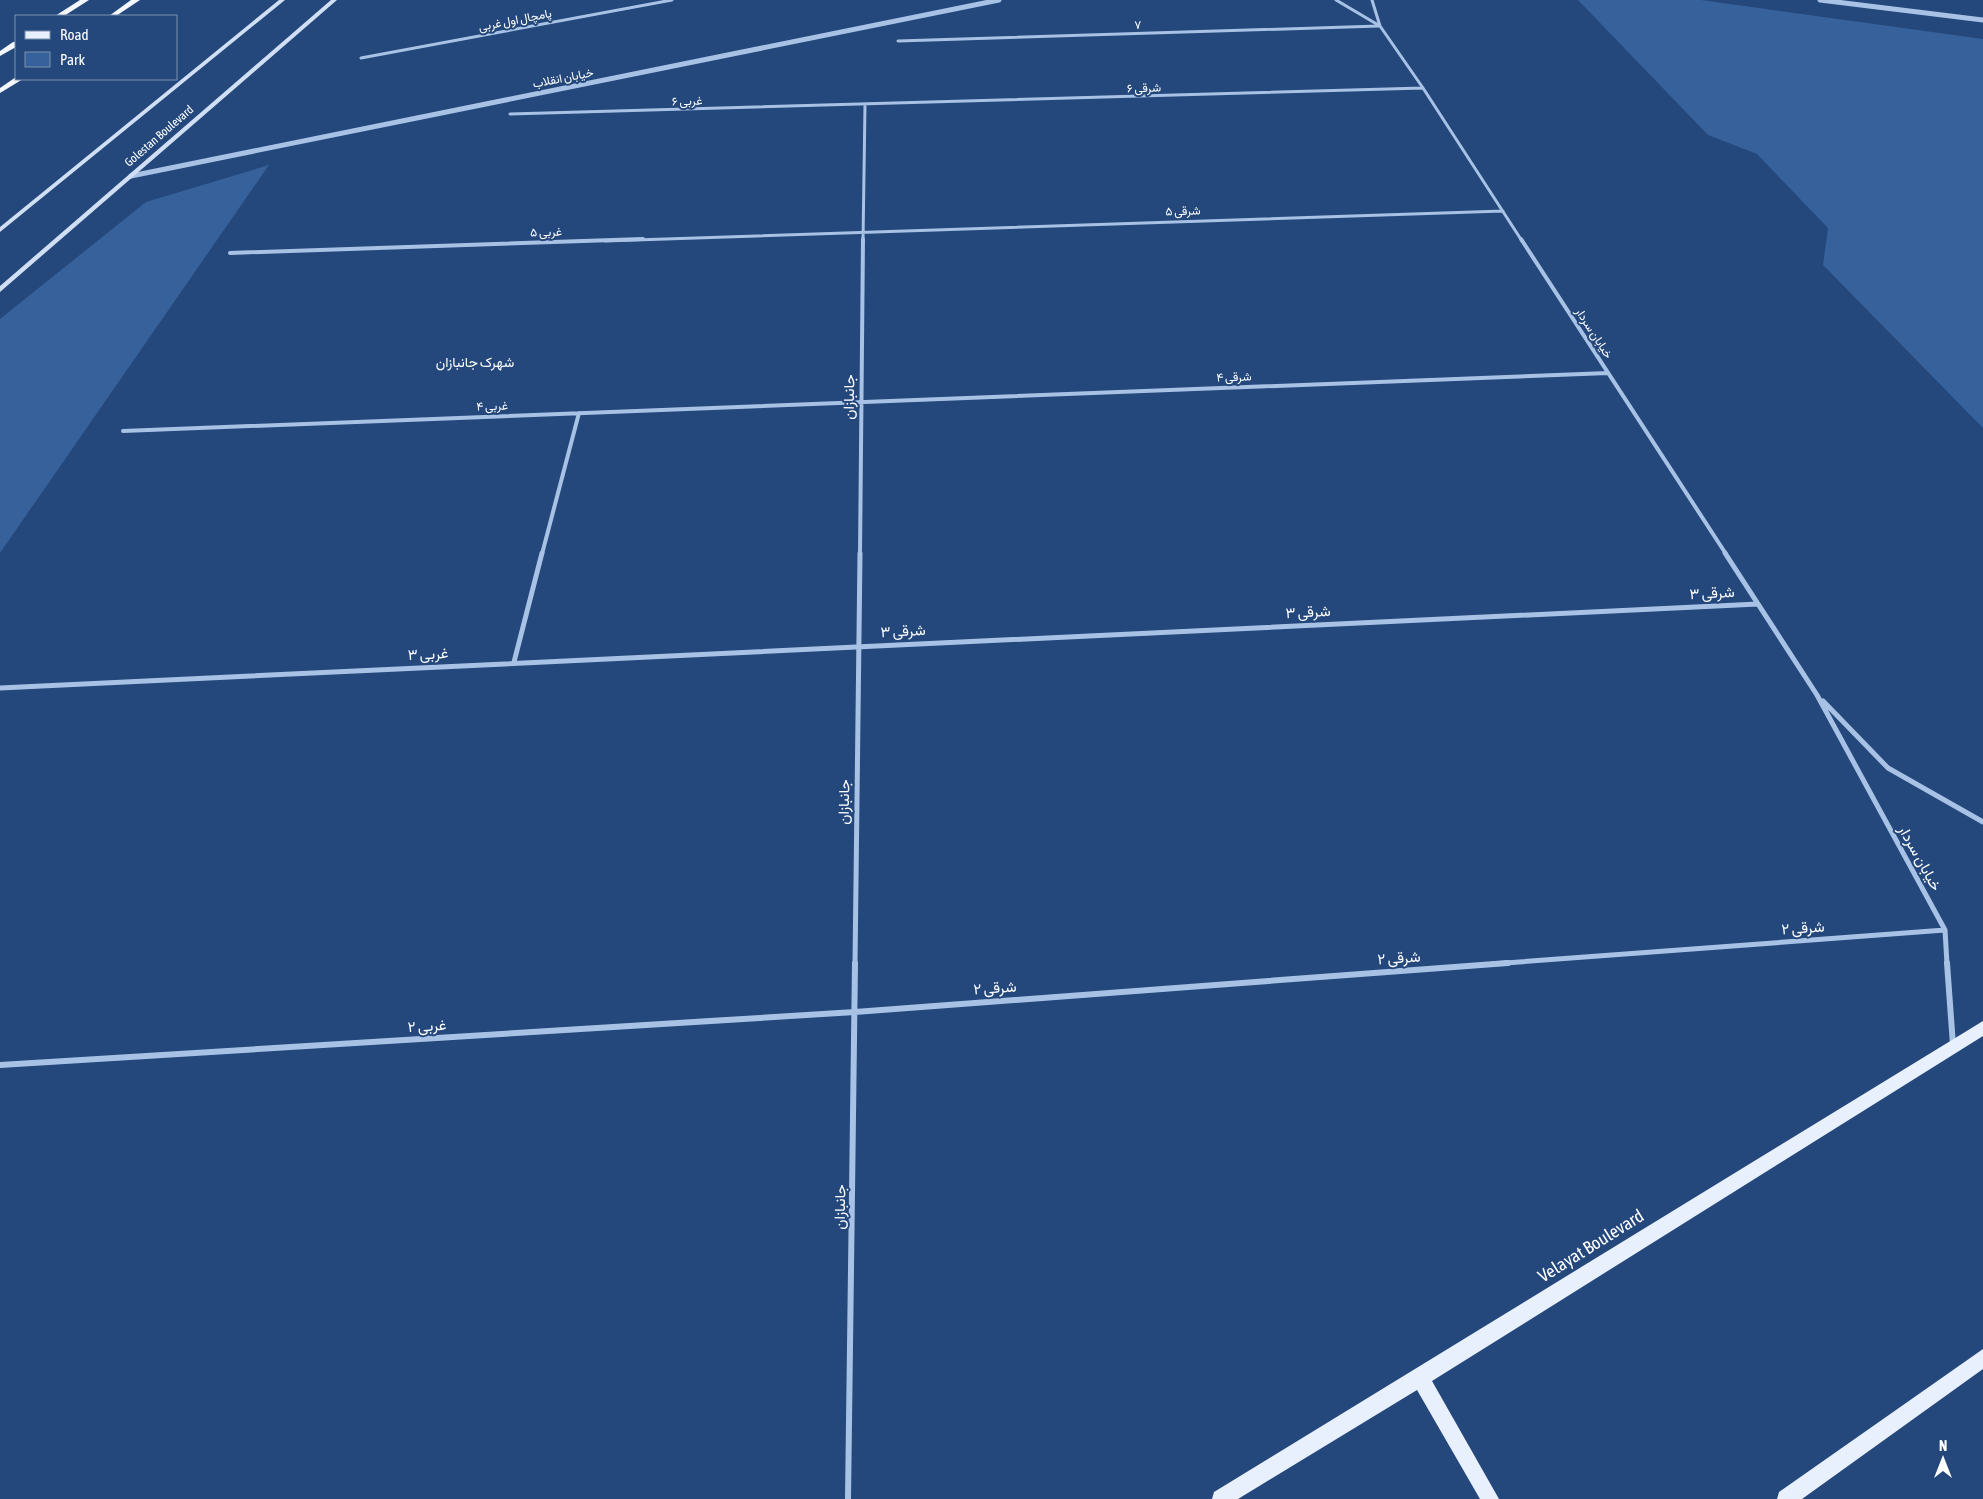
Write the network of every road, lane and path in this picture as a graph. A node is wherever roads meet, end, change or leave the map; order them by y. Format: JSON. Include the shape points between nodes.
{"nodes":[{"id":1,"x":85,"y":0,"type":"edge"},
{"id":2,"x":136,"y":0,"type":"edge"},
{"id":3,"x":282,"y":0,"type":"edge"},
{"id":4,"x":334,"y":0,"type":"edge"},
{"id":5,"x":672,"y":0,"type":"edge"},
{"id":6,"x":999,"y":0,"type":"edge"},
{"id":7,"x":1336,"y":0,"type":"edge"},
{"id":8,"x":1372,"y":0,"type":"edge"},
{"id":9,"x":1820,"y":0,"type":"edge"},
{"id":10,"x":62,"y":15,"type":"edge"},
{"id":11,"x":114,"y":15,"type":"edge"},
{"id":12,"x":1983,"y":20,"type":"edge"},
{"id":13,"x":1380,"y":26,"type":"junction"},
{"id":14,"x":898,"y":41,"type":"dead end"},
{"id":15,"x":15,"y":45,"type":"edge"},
{"id":16,"x":0,"y":54,"type":"edge"},
{"id":17,"x":361,"y":58,"type":"dead end"},
{"id":18,"x":17,"y":80,"type":"edge"},
{"id":19,"x":1423,"y":88,"type":"junction"},
{"id":20,"x":0,"y":91,"type":"edge"},
{"id":21,"x":865,"y":105,"type":"junction"},
{"id":22,"x":510,"y":114,"type":"dead end"},
{"id":23,"x":131,"y":176,"type":"junction"},
{"id":24,"x":1502,"y":210,"type":"junction"},
{"id":25,"x":0,"y":230,"type":"edge"},
{"id":26,"x":863,"y":232,"type":"junction"},
{"id":27,"x":230,"y":253,"type":"dead end"},
{"id":28,"x":0,"y":290,"type":"edge"},
{"id":29,"x":1608,"y":373,"type":"junction"},
{"id":30,"x":862,"y":402,"type":"junction"},
{"id":31,"x":579,"y":413,"type":"junction"},
{"id":32,"x":122,"y":431,"type":"dead end"},
{"id":33,"x":1758,"y":604,"type":"junction"},
{"id":34,"x":858,"y":646,"type":"junction"},
{"id":35,"x":514,"y":662,"type":"junction"},
{"id":36,"x":0,"y":688,"type":"edge"},
{"id":37,"x":1817,"y":695,"type":"junction"},
{"id":38,"x":1983,"y":822,"type":"edge"},
{"id":39,"x":1945,"y":930,"type":"junction"},
{"id":40,"x":855,"y":1012,"type":"junction"},
{"id":41,"x":1983,"y":1028,"type":"edge"},
{"id":42,"x":1953,"y":1046,"type":"junction"},
{"id":43,"x":0,"y":1065,"type":"edge"},
{"id":44,"x":1983,"y":1358,"type":"edge"},
{"id":45,"x":1420,"y":1378,"type":"junction"},
{"id":46,"x":848,"y":1499,"type":"edge"},
{"id":47,"x":1221,"y":1499,"type":"edge"},
{"id":48,"x":1490,"y":1499,"type":"edge"},
{"id":49,"x":1786,"y":1499,"type":"edge"}],
"edges":[{"from":1,"to":10,"type":"highway"},
{"from":2,"to":11,"type":"highway"},
{"from":3,"to":25,"type":"main road","name":"Golestan Boulevard"},
{"from":4,"to":23,"type":"main road","name":"Golestan Boulevard"},
{"from":5,"to":17,"type":"street","name":"پامچال اول غربی"},
{"from":6,"to":23,"type":"street","name":"خیابان انقلاب"},
{"from":7,"to":13,"type":"street","name":"خیابان سردار"},
{"from":8,"to":13,"type":"street"},
{"from":9,"to":12,"type":"street"},
{"from":13,"to":14,"type":"street","name":"۷"},
{"from":13,"to":19,"type":"street","name":"خیابان سردار"},
{"from":15,"to":16,"type":"highway"},
{"from":18,"to":20,"type":"highway"},
{"from":19,"to":21,"type":"street","name":"۶ شرقی"},
{"from":19,"to":24,"type":"street","name":"خیابان سردار"},
{"from":21,"to":22,"type":"street","name":"۶ غربی"},
{"from":21,"to":26,"type":"street","name":"جانبازان"},
{"from":23,"to":28,"type":"main road","name":"Golestan Boulevard"},
{"from":24,"to":26,"type":"street","name":"۵ شرقی"},
{"from":24,"to":29,"type":"street","name":"خیابان سردار"},
{"from":26,"to":27,"type":"street","name":"۵ غربی"},
{"from":26,"to":30,"type":"street","name":"جانبازان"},
{"from":29,"to":30,"type":"street","name":"۴ شرقی"},
{"from":29,"to":33,"type":"street","name":"خیابان سردار"},
{"from":30,"to":31,"type":"street","name":"۴ غربی"},
{"from":30,"to":34,"type":"street","name":"جانبازان"},
{"from":31,"to":32,"type":"street","name":"۴ غربی"},
{"from":31,"to":35,"type":"street"},
{"from":33,"to":34,"type":"street","name":"۳ شرقی"},
{"from":33,"to":37,"type":"street","name":"خیابان سردار"},
{"from":34,"to":35,"type":"street","name":"۳ غربی"},
{"from":34,"to":40,"type":"street","name":"جانبازان"},
{"from":35,"to":36,"type":"street","name":"۳ غربی"},
{"from":37,"to":38,"type":"street","name":"خیابان سردار","via":[[1888,768]]},
{"from":37,"to":39,"type":"street","name":"خیابان سردار"},
{"from":39,"to":40,"type":"street","name":"۲ شرقی"},
{"from":39,"to":42,"type":"street","name":"خیابان سردار"},
{"from":40,"to":43,"type":"street","name":"۲ غربی"},
{"from":40,"to":46,"type":"street","name":"جانبازان"},
{"from":41,"to":42,"type":"main road","name":"Velayat Boulevard"},
{"from":42,"to":45,"type":"main road","name":"Velayat Boulevard"},
{"from":44,"to":49,"type":"main road"},
{"from":45,"to":47,"type":"main road","name":"Velayat Boulevard"},
{"from":45,"to":48,"type":"main road"}]}
